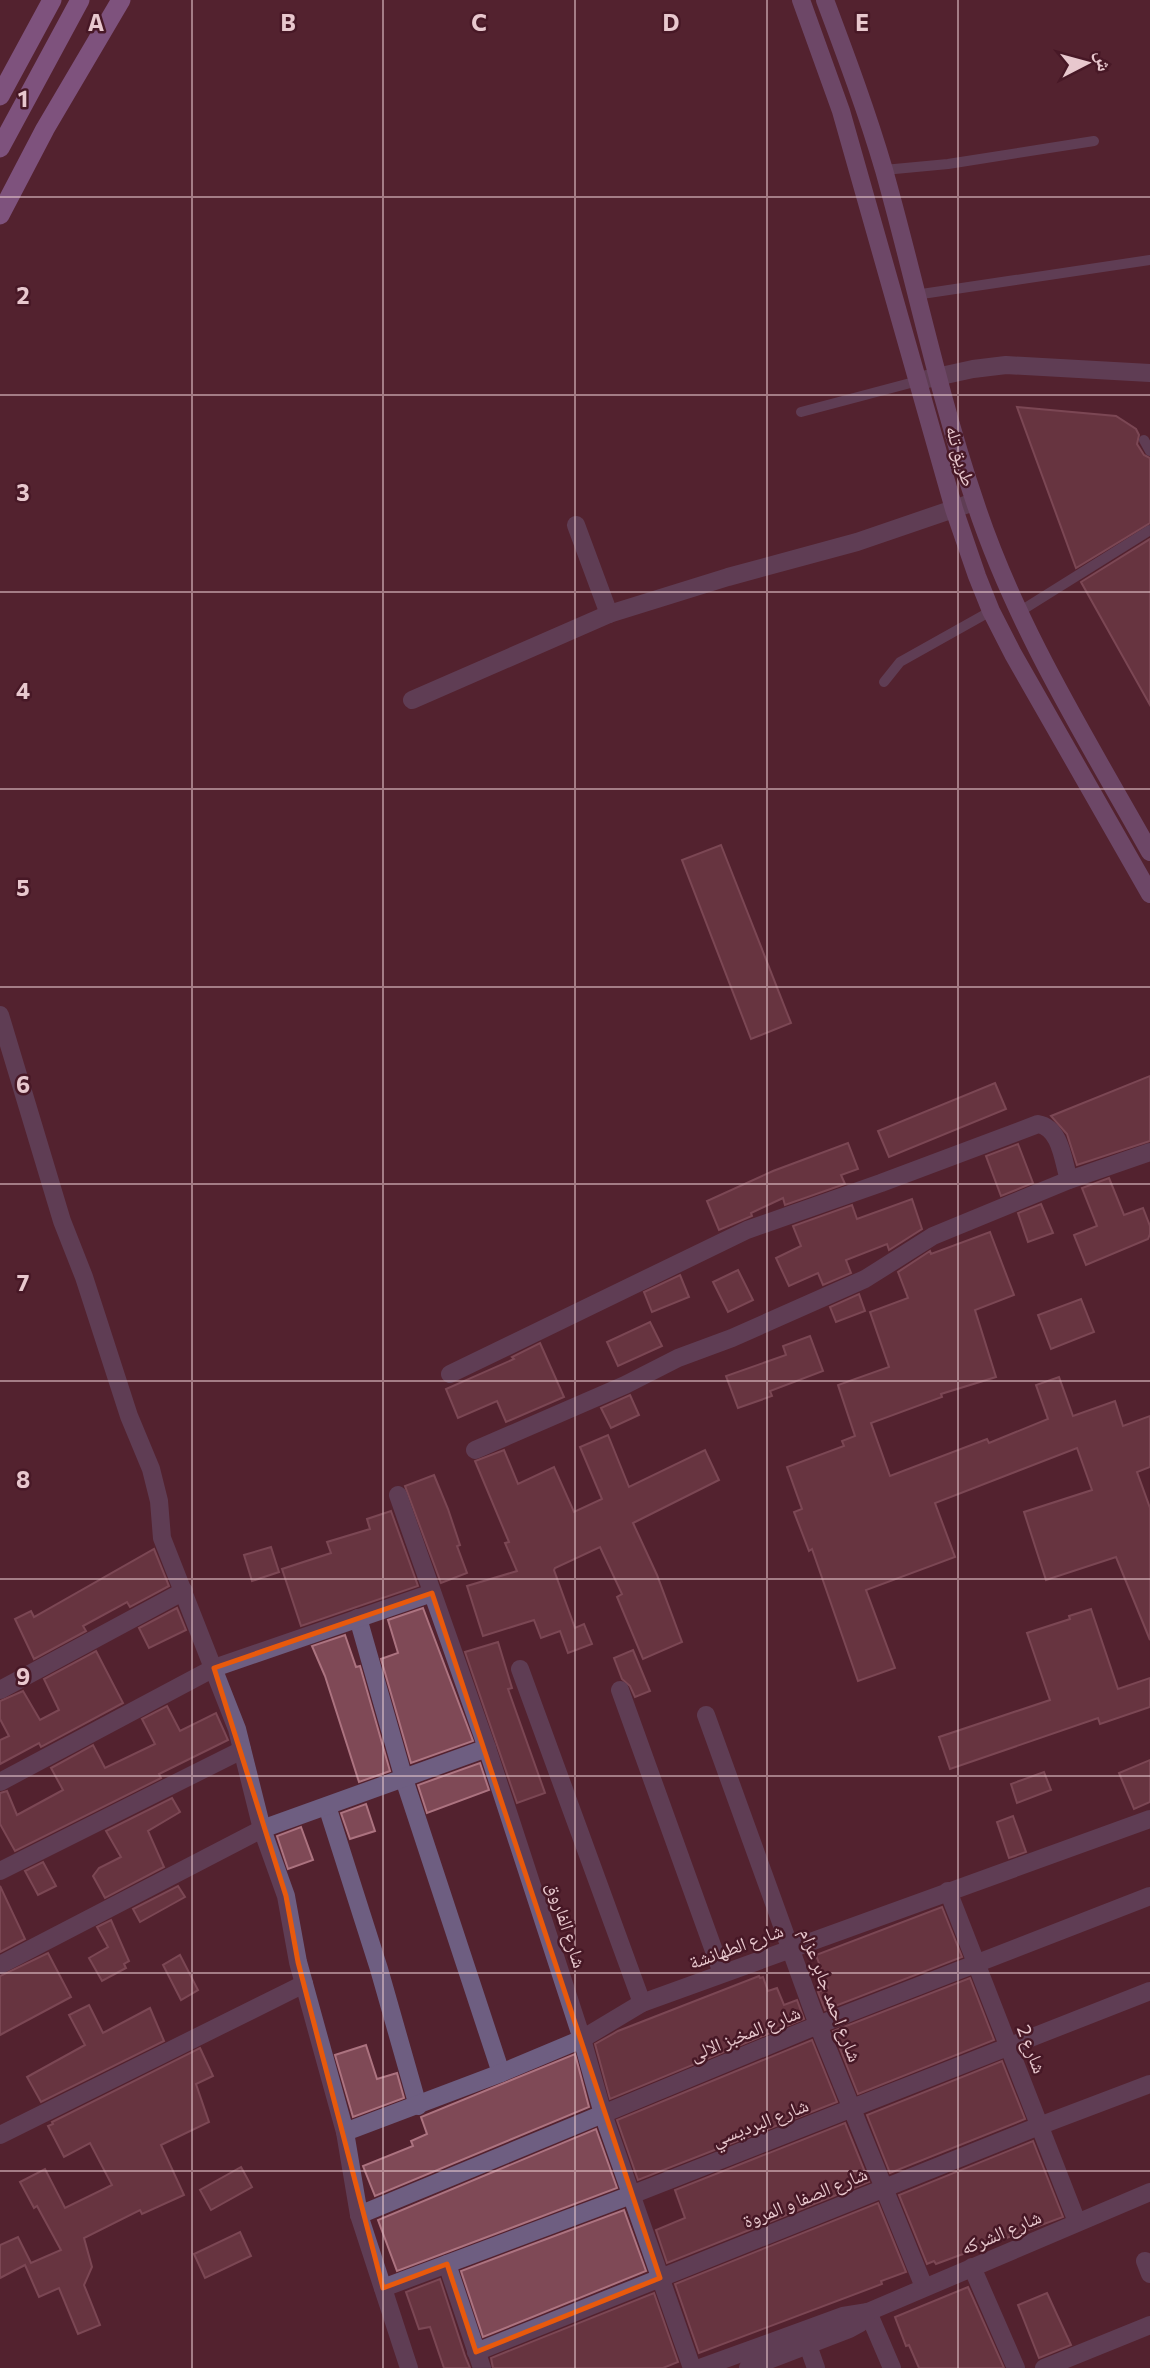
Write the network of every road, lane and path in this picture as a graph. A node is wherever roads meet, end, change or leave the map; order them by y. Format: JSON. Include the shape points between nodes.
{"nodes":[{"id":1,"x":52,"y":0,"type":"edge"},
{"id":2,"x":80,"y":0,"type":"edge"},
{"id":3,"x":121,"y":0,"type":"edge"},
{"id":4,"x":801,"y":0,"type":"edge"},
{"id":5,"x":825,"y":0,"type":"edge"},
{"id":6,"x":0,"y":96,"type":"edge"},
{"id":7,"x":1094,"y":141,"type":"dead end"},
{"id":8,"x":0,"y":148,"type":"edge"},
{"id":9,"x":884,"y":170,"type":"junction"},
{"id":10,"x":0,"y":215,"type":"edge"},
{"id":11,"x":1150,"y":260,"type":"edge"},
{"id":12,"x":915,"y":296,"type":"junction"},
{"id":13,"x":1150,"y":373,"type":"edge"},
{"id":14,"x":937,"y":376,"type":"junction"},
{"id":15,"x":918,"y":381,"type":"junction"},
{"id":16,"x":801,"y":412,"type":"dead end"},
{"id":17,"x":1144,"y":440,"type":"dead end"},
{"id":18,"x":1150,"y":451,"type":"edge"},
{"id":19,"x":974,"y":502,"type":"junction"},
{"id":20,"x":954,"y":509,"type":"junction"},
{"id":21,"x":576,"y":525,"type":"dead end"},
{"id":22,"x":1150,"y":530,"type":"edge"},
{"id":23,"x":1018,"y":610,"type":"junction"},
{"id":24,"x":609,"y":614,"type":"junction"},
{"id":25,"x":993,"y":615,"type":"junction"},
{"id":26,"x":884,"y":682,"type":"dead end"},
{"id":27,"x":412,"y":700,"type":"dead end"},
{"id":28,"x":1150,"y":852,"type":"edge"},
{"id":29,"x":1150,"y":894,"type":"edge"},
{"id":30,"x":0,"y":1015,"type":"edge"},
{"id":31,"x":1150,"y":1152,"type":"edge"},
{"id":32,"x":1069,"y":1180,"type":"junction"},
{"id":33,"x":450,"y":1374,"type":"dead end"},
{"id":34,"x":475,"y":1450,"type":"dead end"},
{"id":35,"x":398,"y":1496,"type":"dead end"},
{"id":36,"x":184,"y":1591,"type":"junction"},
{"id":37,"x":432,"y":1593,"type":"junction"},
{"id":38,"x":358,"y":1618,"type":"junction"},
{"id":39,"x":214,"y":1668,"type":"junction"},
{"id":40,"x":520,"y":1669,"type":"dead end"},
{"id":41,"x":0,"y":1690,"type":"edge"},
{"id":42,"x":620,"y":1690,"type":"dead end"},
{"id":43,"x":706,"y":1715,"type":"dead end"},
{"id":44,"x":487,"y":1748,"type":"junction"},
{"id":45,"x":242,"y":1750,"type":"junction"},
{"id":46,"x":404,"y":1780,"type":"junction"},
{"id":47,"x":0,"y":1782,"type":"edge"},
{"id":48,"x":327,"y":1807,"type":"junction"},
{"id":49,"x":1150,"y":1819,"type":"edge"},
{"id":50,"x":262,"y":1829,"type":"junction"},
{"id":51,"x":0,"y":1871,"type":"edge"},
{"id":52,"x":948,"y":1891,"type":"junction"},
{"id":53,"x":1150,"y":1896,"type":"edge"},
{"id":54,"x":790,"y":1948,"type":"junction"},
{"id":55,"x":976,"y":1963,"type":"junction"},
{"id":56,"x":0,"y":1965,"type":"edge"},
{"id":57,"x":722,"y":1973,"type":"junction"},
{"id":58,"x":304,"y":1984,"type":"junction"},
{"id":59,"x":1150,"y":1991,"type":"edge"},
{"id":60,"x":642,"y":2003,"type":"junction"},
{"id":61,"x":818,"y":2025,"type":"junction"},
{"id":62,"x":582,"y":2039,"type":"junction"},
{"id":63,"x":1008,"y":2047,"type":"junction"},
{"id":64,"x":501,"y":2073,"type":"junction"},
{"id":65,"x":1150,"y":2084,"type":"edge"},
{"id":66,"x":418,"y":2106,"type":"junction"},
{"id":67,"x":851,"y":2108,"type":"junction"},
{"id":68,"x":603,"y":2115,"type":"junction"},
{"id":69,"x":1039,"y":2126,"type":"junction"},
{"id":70,"x":345,"y":2132,"type":"junction"},
{"id":71,"x":0,"y":2134,"type":"edge"},
{"id":72,"x":884,"y":2188,"type":"junction"},
{"id":73,"x":1150,"y":2192,"type":"edge"},
{"id":74,"x":631,"y":2194,"type":"junction"},
{"id":75,"x":359,"y":2215,"type":"junction"},
{"id":76,"x":1077,"y":2222,"type":"junction"},
{"id":77,"x":447,"y":2264,"type":"junction"},
{"id":78,"x":972,"y":2267,"type":"junction"},
{"id":79,"x":660,"y":2278,"type":"junction"},
{"id":80,"x":924,"y":2287,"type":"junction"},
{"id":81,"x":383,"y":2288,"type":"junction"},
{"id":82,"x":868,"y":2312,"type":"junction"},
{"id":83,"x":1150,"y":2325,"type":"edge"},
{"id":84,"x":805,"y":2338,"type":"junction"},
{"id":85,"x":479,"y":2360,"type":"edge"},
{"id":86,"x":1085,"y":2360,"type":"edge"},
{"id":87,"x":409,"y":2368,"type":"edge"},
{"id":88,"x":692,"y":2368,"type":"edge"},
{"id":89,"x":700,"y":2368,"type":"edge"},
{"id":90,"x":748,"y":2368,"type":"edge"},
{"id":91,"x":816,"y":2368,"type":"edge"},
{"id":92,"x":892,"y":2368,"type":"edge"},
{"id":93,"x":1016,"y":2368,"type":"edge"},
{"id":94,"x":1044,"y":2368,"type":"edge"}],
"edges":[{"from":1,"to":6,"type":"highway"},
{"from":2,"to":8,"type":"highway"},
{"from":3,"to":10,"type":"highway"},
{"from":4,"to":15,"type":"main road","name":"طريق تله","via":[[841,111]]},
{"from":5,"to":9,"type":"main road","name":"طريق تله"},
{"from":7,"to":9,"type":"lane"},
{"from":9,"to":12,"type":"main road","name":"طريق تله"},
{"from":11,"to":12,"type":"lane"},
{"from":12,"to":14,"type":"main road","name":"طريق تله"},
{"from":13,"to":14,"type":"street","via":[[1006,365]]},
{"from":14,"to":15,"type":"street"},
{"from":14,"to":19,"type":"main road","name":"طريق تله"},
{"from":15,"to":16,"type":"lane"},
{"from":15,"to":20,"type":"main road","name":"طريق تله"},
{"from":17,"to":18,"type":"lane"},
{"from":19,"to":20,"type":"street"},
{"from":19,"to":23,"type":"main road","name":"طريق تله"},
{"from":20,"to":24,"type":"street"},
{"from":20,"to":25,"type":"main road","name":"طريق تله"},
{"from":21,"to":24,"type":"street"},
{"from":22,"to":23,"type":"lane"},
{"from":23,"to":25,"type":"main road"},
{"from":23,"to":28,"type":"main road","name":"طريق تله"},
{"from":24,"to":27,"type":"street"},
{"from":25,"to":26,"type":"lane","via":[[900,662]]},
{"from":25,"to":29,"type":"main road","name":"طريق تله"},
{"from":30,"to":36,"type":"street","via":[[62,1221],[150,1469],[162,1538]]},
{"from":31,"to":32,"type":"street"},
{"from":32,"to":33,"type":"street","via":[[1055,1134],[1038,1124],[747,1230]]},
{"from":32,"to":34,"type":"street","via":[[933,1236],[865,1279]]},
{"from":35,"to":37,"type":"street","name":"شارع الفاروق"},
{"from":36,"to":39,"type":"street"},
{"from":36,"to":41,"type":"street"},
{"from":37,"to":38,"type":"street"},
{"from":37,"to":44,"type":"street","name":"شارع الفاروق"},
{"from":38,"to":39,"type":"street"},
{"from":38,"to":46,"type":"street"},
{"from":39,"to":45,"type":"street"},
{"from":39,"to":47,"type":"street"},
{"from":40,"to":60,"type":"street"},
{"from":42,"to":57,"type":"street"},
{"from":43,"to":54,"type":"street","name":"شارع احمد جابر عزام"},
{"from":44,"to":46,"type":"street"},
{"from":44,"to":62,"type":"street","name":"شارع الفاروق"},
{"from":45,"to":50,"type":"street"},
{"from":45,"to":51,"type":"street"},
{"from":46,"to":48,"type":"street"},
{"from":46,"to":64,"type":"street"},
{"from":48,"to":50,"type":"street"},
{"from":48,"to":66,"type":"street"},
{"from":49,"to":52,"type":"street","name":"شارع الطهانشة"},
{"from":50,"to":56,"type":"street"},
{"from":50,"to":58,"type":"street","via":[[286,1896]]},
{"from":52,"to":54,"type":"street","name":"شارع الطهانشة"},
{"from":52,"to":55,"type":"street","name":"شارع 2"},
{"from":53,"to":55,"type":"street","name":"شارع المخبز الالى"},
{"from":54,"to":57,"type":"street","name":"شارع الطهانشة"},
{"from":54,"to":61,"type":"street","name":"شارع احمد جابر عزام"},
{"from":55,"to":61,"type":"street","name":"شارع المخبز الالى"},
{"from":55,"to":63,"type":"street","name":"شارع 2"},
{"from":57,"to":60,"type":"street","name":"شارع الطهانشة"},
{"from":58,"to":70,"type":"street"},
{"from":58,"to":71,"type":"street"},
{"from":59,"to":63,"type":"street","name":"شارع البرديسي"},
{"from":60,"to":62,"type":"street","name":"شارع الطهانشة"},
{"from":61,"to":67,"type":"street","name":"شارع احمد جابر عزام"},
{"from":61,"to":68,"type":"street","name":"شارع المخبز الالى"},
{"from":62,"to":64,"type":"street","name":"شارع الطهانشة"},
{"from":62,"to":68,"type":"street","name":"شارع الفاروق"},
{"from":63,"to":67,"type":"street","name":"شارع البرديسي"},
{"from":63,"to":69,"type":"street","name":"شارع 2"},
{"from":64,"to":66,"type":"street","name":"شارع الطهانشة"},
{"from":65,"to":69,"type":"street","name":"شارع الصفا و المروة"},
{"from":66,"to":70,"type":"street","name":"شارع الطهانشة"},
{"from":67,"to":72,"type":"street","name":"شارع احمد جابر عزام"},
{"from":67,"to":74,"type":"street","name":"شارع البرديسي"},
{"from":68,"to":74,"type":"street","name":"شارع الفاروق"},
{"from":68,"to":75,"type":"street","name":"شارع المخبز الالى"},
{"from":69,"to":72,"type":"street","name":"شارع الصفا و المروة"},
{"from":69,"to":76,"type":"street","name":"شارع 2"},
{"from":70,"to":75,"type":"street"},
{"from":72,"to":79,"type":"street","name":"شارع الصفا و المروة"},
{"from":72,"to":80,"type":"street","name":"شارع احمد جابر عزام"},
{"from":73,"to":76,"type":"street","name":"شارع الشركه"},
{"from":74,"to":77,"type":"street","name":"شارع البرديسي"},
{"from":74,"to":79,"type":"street","name":"شارع الفاروق"},
{"from":75,"to":81,"type":"street"},
{"from":76,"to":78,"type":"street","name":"شارع الشركه"},
{"from":77,"to":81,"type":"street","name":"شارع البرديسي"},
{"from":77,"to":85,"type":"street"},
{"from":78,"to":80,"type":"street","name":"شارع الشركه"},
{"from":78,"to":93,"type":"street"},
{"from":79,"to":85,"type":"street","name":"شارع الصفا و المروة"},
{"from":79,"to":88,"type":"street","name":"شارع الفاروق"},
{"from":80,"to":82,"type":"street","name":"شارع الشركه"},
{"from":81,"to":87,"type":"street"},
{"from":82,"to":84,"type":"street","name":"شارع الشركه","via":[[849,2315]]},
{"from":82,"to":92,"type":"street"},
{"from":83,"to":86,"type":"street"},
{"from":84,"to":89,"type":"street","name":"شارع الشركه"},
{"from":84,"to":90,"type":"street","name":"شارع الشركه"},
{"from":84,"to":91,"type":"street"},
{"from":86,"to":94,"type":"street"}]}
